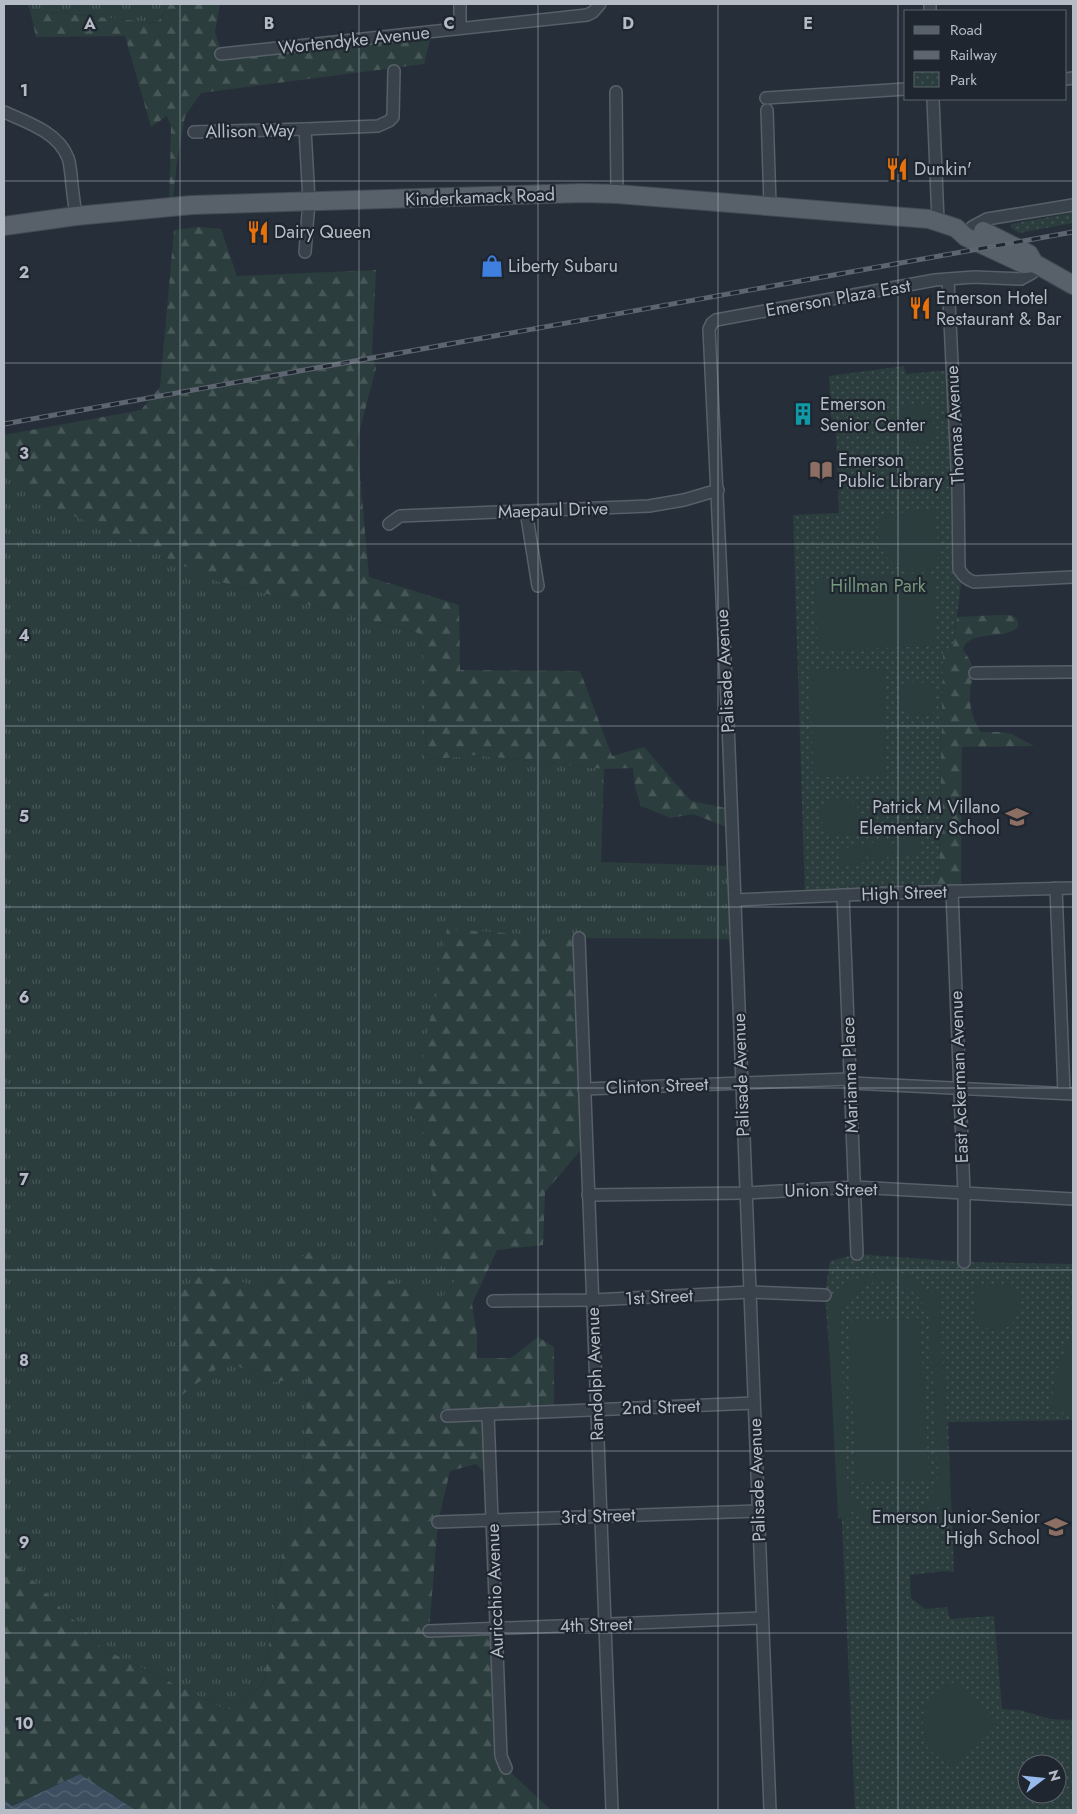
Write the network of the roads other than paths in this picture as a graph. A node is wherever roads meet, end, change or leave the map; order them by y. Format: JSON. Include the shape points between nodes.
{"nodes":[{"id":1,"x":460,"y":4,"type":"edge"},
{"id":2,"x":600,"y":4,"type":"edge"},
{"id":3,"x":460,"y":28,"type":"junction"},
{"id":4,"x":222,"y":54,"type":"dead end"},
{"id":5,"x":394,"y":71,"type":"dead end"},
{"id":6,"x":904,"y":89,"type":"edge"},
{"id":7,"x":616,"y":92,"type":"dead end"},
{"id":8,"x":934,"y":100,"type":"edge"},
{"id":9,"x":4,"y":112,"type":"edge"},
{"id":10,"x":305,"y":129,"type":"junction"},
{"id":11,"x":194,"y":132,"type":"dead end"},
{"id":12,"x":617,"y":194,"type":"junction"},
{"id":13,"x":310,"y":202,"type":"junction"},
{"id":14,"x":1073,"y":205,"type":"edge"},
{"id":15,"x":770,"y":206,"type":"junction"},
{"id":16,"x":76,"y":216,"type":"junction"},
{"id":17,"x":938,"y":222,"type":"junction"},
{"id":18,"x":4,"y":226,"type":"edge"},
{"id":19,"x":964,"y":227,"type":"junction"},
{"id":20,"x":305,"y":252,"type":"dead end"},
{"id":21,"x":1036,"y":264,"type":"junction"},
{"id":22,"x":948,"y":279,"type":"junction"},
{"id":23,"x":1073,"y":285,"type":"edge"},
{"id":24,"x":710,"y":340,"type":"joint"},
{"id":25,"x":718,"y":490,"type":"junction"},
{"id":26,"x":526,"y":511,"type":"junction"},
{"id":27,"x":389,"y":524,"type":"dead end"},
{"id":28,"x":1073,"y":577,"type":"edge"},
{"id":29,"x":538,"y":586,"type":"dead end"},
{"id":30,"x":1073,"y":672,"type":"edge"},
{"id":31,"x":975,"y":673,"type":"dead end"},
{"id":32,"x":1056,"y":888,"type":"junction"},
{"id":33,"x":1073,"y":888,"type":"edge"},
{"id":34,"x":952,"y":892,"type":"junction"},
{"id":35,"x":843,"y":895,"type":"junction"},
{"id":36,"x":734,"y":900,"type":"junction"},
{"id":37,"x":579,"y":938,"type":"dead end"},
{"id":38,"x":850,"y":1081,"type":"junction"},
{"id":39,"x":742,"y":1083,"type":"junction"},
{"id":40,"x":958,"y":1088,"type":"junction"},
{"id":41,"x":584,"y":1089,"type":"junction"},
{"id":42,"x":1069,"y":1093,"type":"edge"},
{"id":43,"x":855,"y":1187,"type":"junction"},
{"id":44,"x":746,"y":1193,"type":"junction"},
{"id":45,"x":964,"y":1193,"type":"junction"},
{"id":46,"x":588,"y":1195,"type":"junction"},
{"id":47,"x":1073,"y":1199,"type":"edge"},
{"id":48,"x":857,"y":1254,"type":"dead end"},
{"id":49,"x":964,"y":1262,"type":"dead end"},
{"id":50,"x":750,"y":1292,"type":"junction"},
{"id":51,"x":825,"y":1295,"type":"dead end"},
{"id":52,"x":593,"y":1300,"type":"junction"},
{"id":53,"x":493,"y":1301,"type":"dead end"},
{"id":54,"x":754,"y":1403,"type":"junction"},
{"id":55,"x":596,"y":1410,"type":"junction"},
{"id":56,"x":488,"y":1414,"type":"junction"},
{"id":57,"x":447,"y":1416,"type":"dead end"},
{"id":58,"x":758,"y":1511,"type":"junction"},
{"id":59,"x":600,"y":1516,"type":"junction"},
{"id":60,"x":493,"y":1520,"type":"junction"},
{"id":61,"x":438,"y":1522,"type":"dead end"},
{"id":62,"x":762,"y":1618,"type":"junction"},
{"id":63,"x":605,"y":1624,"type":"junction"},
{"id":64,"x":497,"y":1628,"type":"junction"},
{"id":65,"x":429,"y":1631,"type":"dead end"},
{"id":66,"x":506,"y":1768,"type":"dead end"},
{"id":67,"x":612,"y":1810,"type":"edge"},
{"id":68,"x":770,"y":1810,"type":"edge"}],
"edges":[{"from":1,"to":3,"type":"street"},
{"from":2,"to":3,"type":"street","name":"Wortendyke Avenue","via":[[588,15]]},
{"from":3,"to":4,"type":"street","name":"Wortendyke Avenue"},
{"from":5,"to":10,"type":"street","name":"Allison Way","via":[[393,117],[389,121],[378,126]]},
{"from":6,"to":15,"type":"street","via":[[767,104]]},
{"from":7,"to":12,"type":"street"},
{"from":8,"to":17,"type":"street"},
{"from":9,"to":16,"type":"street","via":[[56,139],[68,158]]},
{"from":10,"to":11,"type":"street","name":"Allison Way"},
{"from":10,"to":13,"type":"street","name":"Allison Way"},
{"from":12,"to":13,"type":"main road","name":"Kinderkamack Road"},
{"from":12,"to":15,"type":"main road","name":"Kinderkamack Road"},
{"from":13,"to":16,"type":"main road","name":"Kinderkamack Road","via":[[192,205]]},
{"from":13,"to":20,"type":"street","name":"Allison Way"},
{"from":14,"to":19,"type":"street","via":[[986,219]]},
{"from":15,"to":17,"type":"main road","name":"Kinderkamack Road"},
{"from":16,"to":18,"type":"main road","name":"Kinderkamack Road"},
{"from":17,"to":19,"type":"main road","name":"Kinderkamack Road"},
{"from":19,"to":21,"type":"main road","name":"Kinderkamack Road","via":[[966,237],[1024,264]]},
{"from":21,"to":22,"type":"street","name":"Emerson Plaza East","via":[[1032,273],[1020,279]]},
{"from":21,"to":23,"type":"main road","name":"Kinderkamack Road"},
{"from":22,"to":24,"type":"street","name":"Emerson Plaza East","via":[[716,320],[709,329]]},
{"from":22,"to":28,"type":"street","name":"Thomas Avenue","via":[[959,569],[967,580],[974,582]]},
{"from":24,"to":25,"type":"street","name":"Palisade Avenue"},
{"from":25,"to":26,"type":"street","name":"Maepaul Drive","via":[[649,506]]},
{"from":25,"to":36,"type":"street","name":"Palisade Avenue"},
{"from":26,"to":27,"type":"street","name":"Maepaul Drive","via":[[400,516]]},
{"from":26,"to":29,"type":"street"},
{"from":30,"to":31,"type":"street"},
{"from":32,"to":33,"type":"street","name":"High Street"},
{"from":32,"to":34,"type":"street","name":"High Street"},
{"from":32,"to":42,"type":"street"},
{"from":34,"to":35,"type":"street","name":"High Street"},
{"from":34,"to":40,"type":"street","name":"East Ackerman Avenue"},
{"from":35,"to":36,"type":"street","name":"High Street"},
{"from":35,"to":38,"type":"street","name":"Marianna Place"},
{"from":36,"to":39,"type":"street","name":"Palisade Avenue"},
{"from":37,"to":41,"type":"street","name":"Randolph Avenue"},
{"from":38,"to":39,"type":"street","name":"Clinton Street"},
{"from":38,"to":40,"type":"street","name":"Clinton Street"},
{"from":38,"to":43,"type":"street","name":"Marianna Place"},
{"from":39,"to":41,"type":"street","name":"Clinton Street"},
{"from":39,"to":44,"type":"street","name":"Palisade Avenue"},
{"from":40,"to":42,"type":"street","name":"Clinton Street"},
{"from":40,"to":45,"type":"street","name":"East Ackerman Avenue"},
{"from":41,"to":46,"type":"street","name":"Randolph Avenue"},
{"from":43,"to":44,"type":"street","name":"Union Street"},
{"from":43,"to":45,"type":"street","name":"Union Street"},
{"from":43,"to":48,"type":"street","name":"Marianna Place"},
{"from":44,"to":46,"type":"street","name":"Union Street"},
{"from":44,"to":50,"type":"street","name":"Palisade Avenue"},
{"from":45,"to":47,"type":"street","name":"Union Street"},
{"from":45,"to":49,"type":"street","name":"East Ackerman Avenue"},
{"from":46,"to":52,"type":"street","name":"Randolph Avenue"},
{"from":50,"to":51,"type":"street","name":"1st Street"},
{"from":50,"to":52,"type":"street","name":"1st Street"},
{"from":50,"to":54,"type":"street","name":"Palisade Avenue"},
{"from":52,"to":53,"type":"street","name":"1st Street"},
{"from":52,"to":55,"type":"street","name":"Randolph Avenue"},
{"from":54,"to":55,"type":"street","name":"2nd Street"},
{"from":54,"to":58,"type":"street","name":"Palisade Avenue"},
{"from":55,"to":56,"type":"street","name":"2nd Street"},
{"from":55,"to":59,"type":"street","name":"Randolph Avenue"},
{"from":56,"to":57,"type":"street","name":"2nd Street"},
{"from":56,"to":60,"type":"street","name":"Auricchio Avenue"},
{"from":58,"to":59,"type":"street","name":"3rd Street"},
{"from":58,"to":62,"type":"street","name":"Palisade Avenue"},
{"from":59,"to":60,"type":"street","name":"3rd Street"},
{"from":59,"to":63,"type":"street","name":"Randolph Avenue"},
{"from":60,"to":61,"type":"street","name":"3rd Street"},
{"from":60,"to":64,"type":"street","name":"Auricchio Avenue"},
{"from":62,"to":63,"type":"street","name":"4th Street"},
{"from":62,"to":68,"type":"street","name":"Palisade Avenue"},
{"from":63,"to":64,"type":"street","name":"4th Street"},
{"from":63,"to":67,"type":"street","name":"Randolph Avenue"},
{"from":64,"to":65,"type":"street","name":"4th Street"},
{"from":64,"to":66,"type":"street","name":"Auricchio Avenue","via":[[501,1756]]}]}
